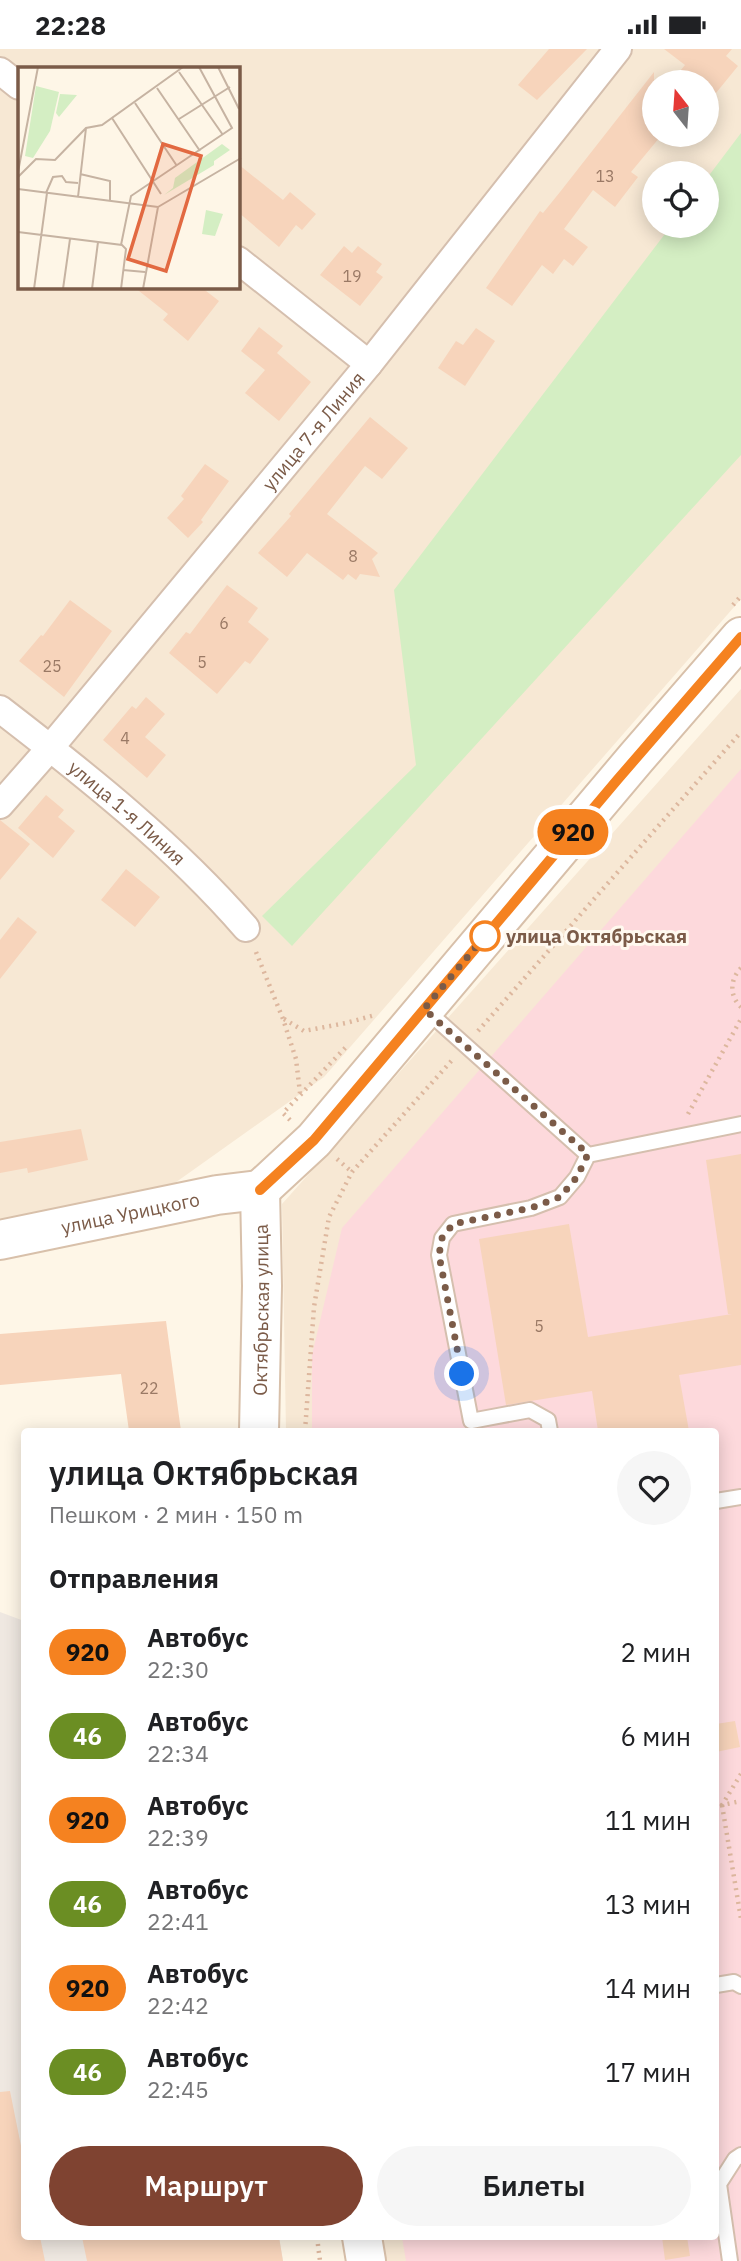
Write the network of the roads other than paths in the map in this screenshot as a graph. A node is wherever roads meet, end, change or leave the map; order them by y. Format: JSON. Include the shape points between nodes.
{"nodes":[{"id":1,"x":618,"y":49,"type":"edge"},
{"id":2,"x":0,"y":71,"type":"edge"},
{"id":3,"x":18,"y":85,"type":"edge"},
{"id":4,"x":240,"y":262,"type":"edge"},
{"id":5,"x":369,"y":364,"type":"junction"},
{"id":6,"x":741,"y":637,"type":"edge"},
{"id":7,"x":0,"y":709,"type":"edge"},
{"id":8,"x":50,"y":748,"type":"junction"},
{"id":9,"x":0,"y":806,"type":"edge"},
{"id":10,"x":246,"y":928,"type":"road end"},
{"id":11,"x":424,"y":1009,"type":"junction"},
{"id":12,"x":741,"y":1124,"type":"edge"},
{"id":13,"x":588,"y":1154,"type":"junction"},
{"id":14,"x":260,"y":1190,"type":"junction"},
{"id":15,"x":0,"y":1240,"type":"edge"},
{"id":16,"x":260,"y":1428,"type":"edge"},
{"id":17,"x":549,"y":1428,"type":"edge"},
{"id":18,"x":741,"y":1497,"type":"edge"},
{"id":19,"x":719,"y":1501,"type":"edge"},
{"id":20,"x":719,"y":1984,"type":"edge"},
{"id":21,"x":741,"y":1986,"type":"edge"},
{"id":22,"x":741,"y":2155,"type":"edge"},
{"id":23,"x":362,"y":2240,"type":"edge"},
{"id":24,"x":366,"y":2261,"type":"edge"},
{"id":25,"x":730,"y":2261,"type":"edge"}],
"edges":[{"from":1,"to":5,"type":"street","name":"улица 7-я Линия"},
{"from":2,"to":3,"type":"street"},
{"from":4,"to":5,"type":"street"},
{"from":5,"to":8,"type":"street","name":"улица 7-я Линия"},
{"from":6,"to":11,"type":"main road"},
{"from":7,"to":8,"type":"street","name":"улица 1-я Линия"},
{"from":8,"to":9,"type":"street","name":"улица 7-я Линия"},
{"from":8,"to":10,"type":"street","name":"улица 1-я Линия","via":[[210,887]]},
{"from":11,"to":13,"type":"lane"},
{"from":11,"to":14,"type":"main road","via":[[314,1140]]},
{"from":12,"to":13,"type":"lane"},
{"from":13,"to":17,"type":"lane","via":[[560,1197],[531,1208],[453,1224],[442,1238],[439,1255],[471,1421],[530,1410],[548,1420]]},
{"from":14,"to":15,"type":"main road","name":"улица Урицкого"},
{"from":14,"to":16,"type":"main road","name":"Октябрьская улица"},
{"from":18,"to":19,"type":"lane"},
{"from":20,"to":21,"type":"lane","via":[[734,1982]]},
{"from":22,"to":25,"type":"lane","via":[[719,2185]]},
{"from":23,"to":24,"type":"main road"}]}
